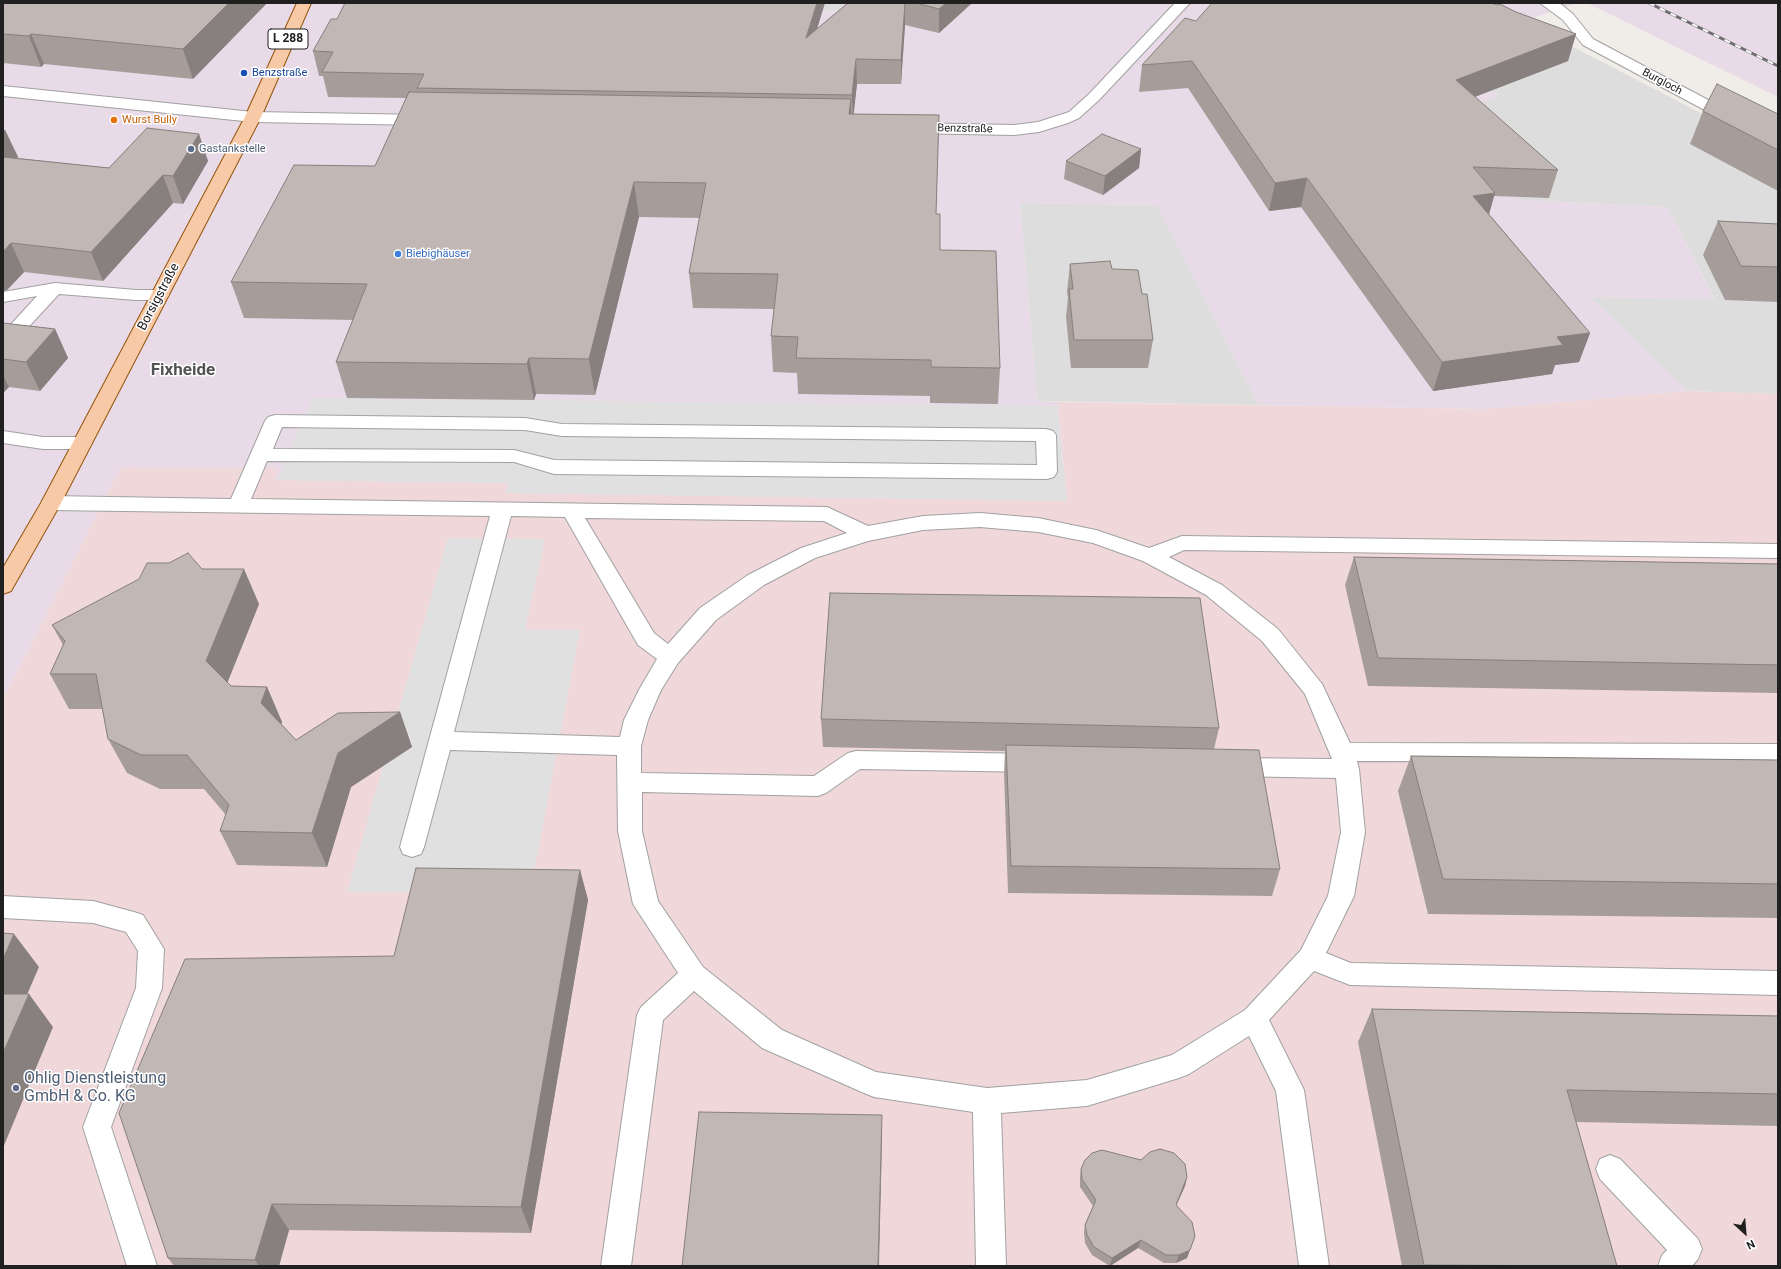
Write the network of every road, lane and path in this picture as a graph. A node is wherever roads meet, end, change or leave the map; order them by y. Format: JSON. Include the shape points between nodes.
{"nodes":[{"id":1,"x":304,"y":3,"type":"edge"},
{"id":2,"x":1183,"y":3,"type":"edge"},
{"id":3,"x":1552,"y":5,"type":"edge"},
{"id":4,"x":3,"y":91,"type":"edge"},
{"id":5,"x":253,"y":117,"type":"junction"},
{"id":6,"x":440,"y":120,"type":"edge"},
{"id":7,"x":894,"y":128,"type":"edge"},
{"id":8,"x":1778,"y":143,"type":"edge"},
{"id":9,"x":55,"y":288,"type":"junction"},
{"id":10,"x":160,"y":295,"type":"junction"},
{"id":11,"x":3,"y":297,"type":"edge"},
{"id":12,"x":3,"y":344,"type":"edge"},
{"id":13,"x":3,"y":437,"type":"edge"},
{"id":14,"x":82,"y":443,"type":"junction"},
{"id":15,"x":260,"y":455,"type":"junction"},
{"id":16,"x":51,"y":503,"type":"junction"},
{"id":17,"x":238,"y":505,"type":"junction"},
{"id":18,"x":502,"y":510,"type":"junction"},
{"id":19,"x":572,"y":512,"type":"junction"},
{"id":20,"x":866,"y":534,"type":"junction"},
{"id":21,"x":1778,"y":551,"type":"edge"},
{"id":22,"x":1150,"y":556,"type":"junction"},
{"id":23,"x":3,"y":586,"type":"edge"},
{"id":24,"x":670,"y":657,"type":"junction"},
{"id":25,"x":441,"y":741,"type":"junction"},
{"id":26,"x":629,"y":746,"type":"junction"},
{"id":27,"x":1778,"y":753,"type":"edge"},
{"id":28,"x":1345,"y":760,"type":"junction"},
{"id":29,"x":1054,"y":763,"type":"edge"},
{"id":30,"x":1212,"y":766,"type":"edge"},
{"id":31,"x":630,"y":782,"type":"junction"},
{"id":32,"x":412,"y":847,"type":"dead end"},
{"id":33,"x":3,"y":908,"type":"edge"},
{"id":34,"x":1310,"y":958,"type":"junction"},
{"id":35,"x":694,"y":975,"type":"junction"},
{"id":36,"x":1778,"y":983,"type":"edge"},
{"id":37,"x":1254,"y":1018,"type":"junction"},
{"id":38,"x":987,"y":1101,"type":"junction"},
{"id":39,"x":1610,"y":1169,"type":"dead end"},
{"id":40,"x":142,"y":1266,"type":"edge"},
{"id":41,"x":616,"y":1266,"type":"edge"},
{"id":42,"x":991,"y":1266,"type":"edge"},
{"id":43,"x":1314,"y":1266,"type":"edge"},
{"id":44,"x":1673,"y":1266,"type":"edge"}],
"edges":[{"from":1,"to":5,"type":"main road","name":"Borsigstraße","number":"L 288"},
{"from":2,"to":7,"type":"street","name":"Benzstraße","via":[[1090,102],[1063,120],[1039,127],[1014,130]]},
{"from":3,"to":8,"type":"street","name":"Burgloch","via":[[1568,17],[1588,42]]},
{"from":4,"to":5,"type":"street"},
{"from":5,"to":6,"type":"street"},
{"from":5,"to":10,"type":"main road","name":"Borsigstraße","number":"L 288"},
{"from":9,"to":10,"type":"street"},
{"from":9,"to":11,"type":"street"},
{"from":9,"to":12,"type":"street"},
{"from":10,"to":14,"type":"main road","name":"Borsigstraße","number":"L 288"},
{"from":13,"to":14,"type":"street","via":[[43,443]]},
{"from":14,"to":16,"type":"main road","name":"Borsigstraße","number":"L 288"},
{"from":15,"to":15,"type":"street","via":[[274,421],[525,424],[562,430],[1046,435],[1047,472],[554,467],[514,456]]},
{"from":15,"to":17,"type":"street"},
{"from":16,"to":17,"type":"street"},
{"from":16,"to":23,"type":"main road","name":"Borsigstraße","number":"L 288"},
{"from":17,"to":18,"type":"street"},
{"from":18,"to":19,"type":"street"},
{"from":18,"to":25,"type":"street"},
{"from":19,"to":20,"type":"street","via":[[827,514]]},
{"from":19,"to":24,"type":"street","via":[[646,639]]},
{"from":20,"to":22,"type":"street","via":[[922,524],[980,520],[1038,525],[1096,537]]},
{"from":20,"to":24,"type":"street","via":[[808,552],[756,580],[708,614]]},
{"from":21,"to":22,"type":"street","via":[[1182,542]]},
{"from":22,"to":28,"type":"street","via":[[1214,590],[1270,635],[1314,690]]},
{"from":24,"to":26,"type":"street","via":[[636,720]]},
{"from":25,"to":26,"type":"street"},
{"from":25,"to":32,"type":"street"},
{"from":26,"to":31,"type":"street"},
{"from":27,"to":28,"type":"street"},
{"from":28,"to":30,"type":"street"},
{"from":28,"to":34,"type":"street","via":[[1353,832],[1341,896]]},
{"from":29,"to":31,"type":"street","via":[[856,760],[818,786]]},
{"from":31,"to":35,"type":"street","via":[[630,831],[646,904]]},
{"from":33,"to":40,"type":"street","via":[[93,912],[134,923],[151,949],[149,988],[97,1127]]},
{"from":34,"to":36,"type":"street","via":[[1350,974]]},
{"from":34,"to":37,"type":"street"},
{"from":35,"to":38,"type":"street","via":[[772,1039],[874,1084]]},
{"from":35,"to":41,"type":"street","via":[[650,1015]]},
{"from":37,"to":38,"type":"street","via":[[1179,1065],[1087,1093]]},
{"from":37,"to":43,"type":"street","via":[[1290,1090]]},
{"from":38,"to":42,"type":"street"},
{"from":39,"to":44,"type":"street","via":[[1687,1249]]}]}
